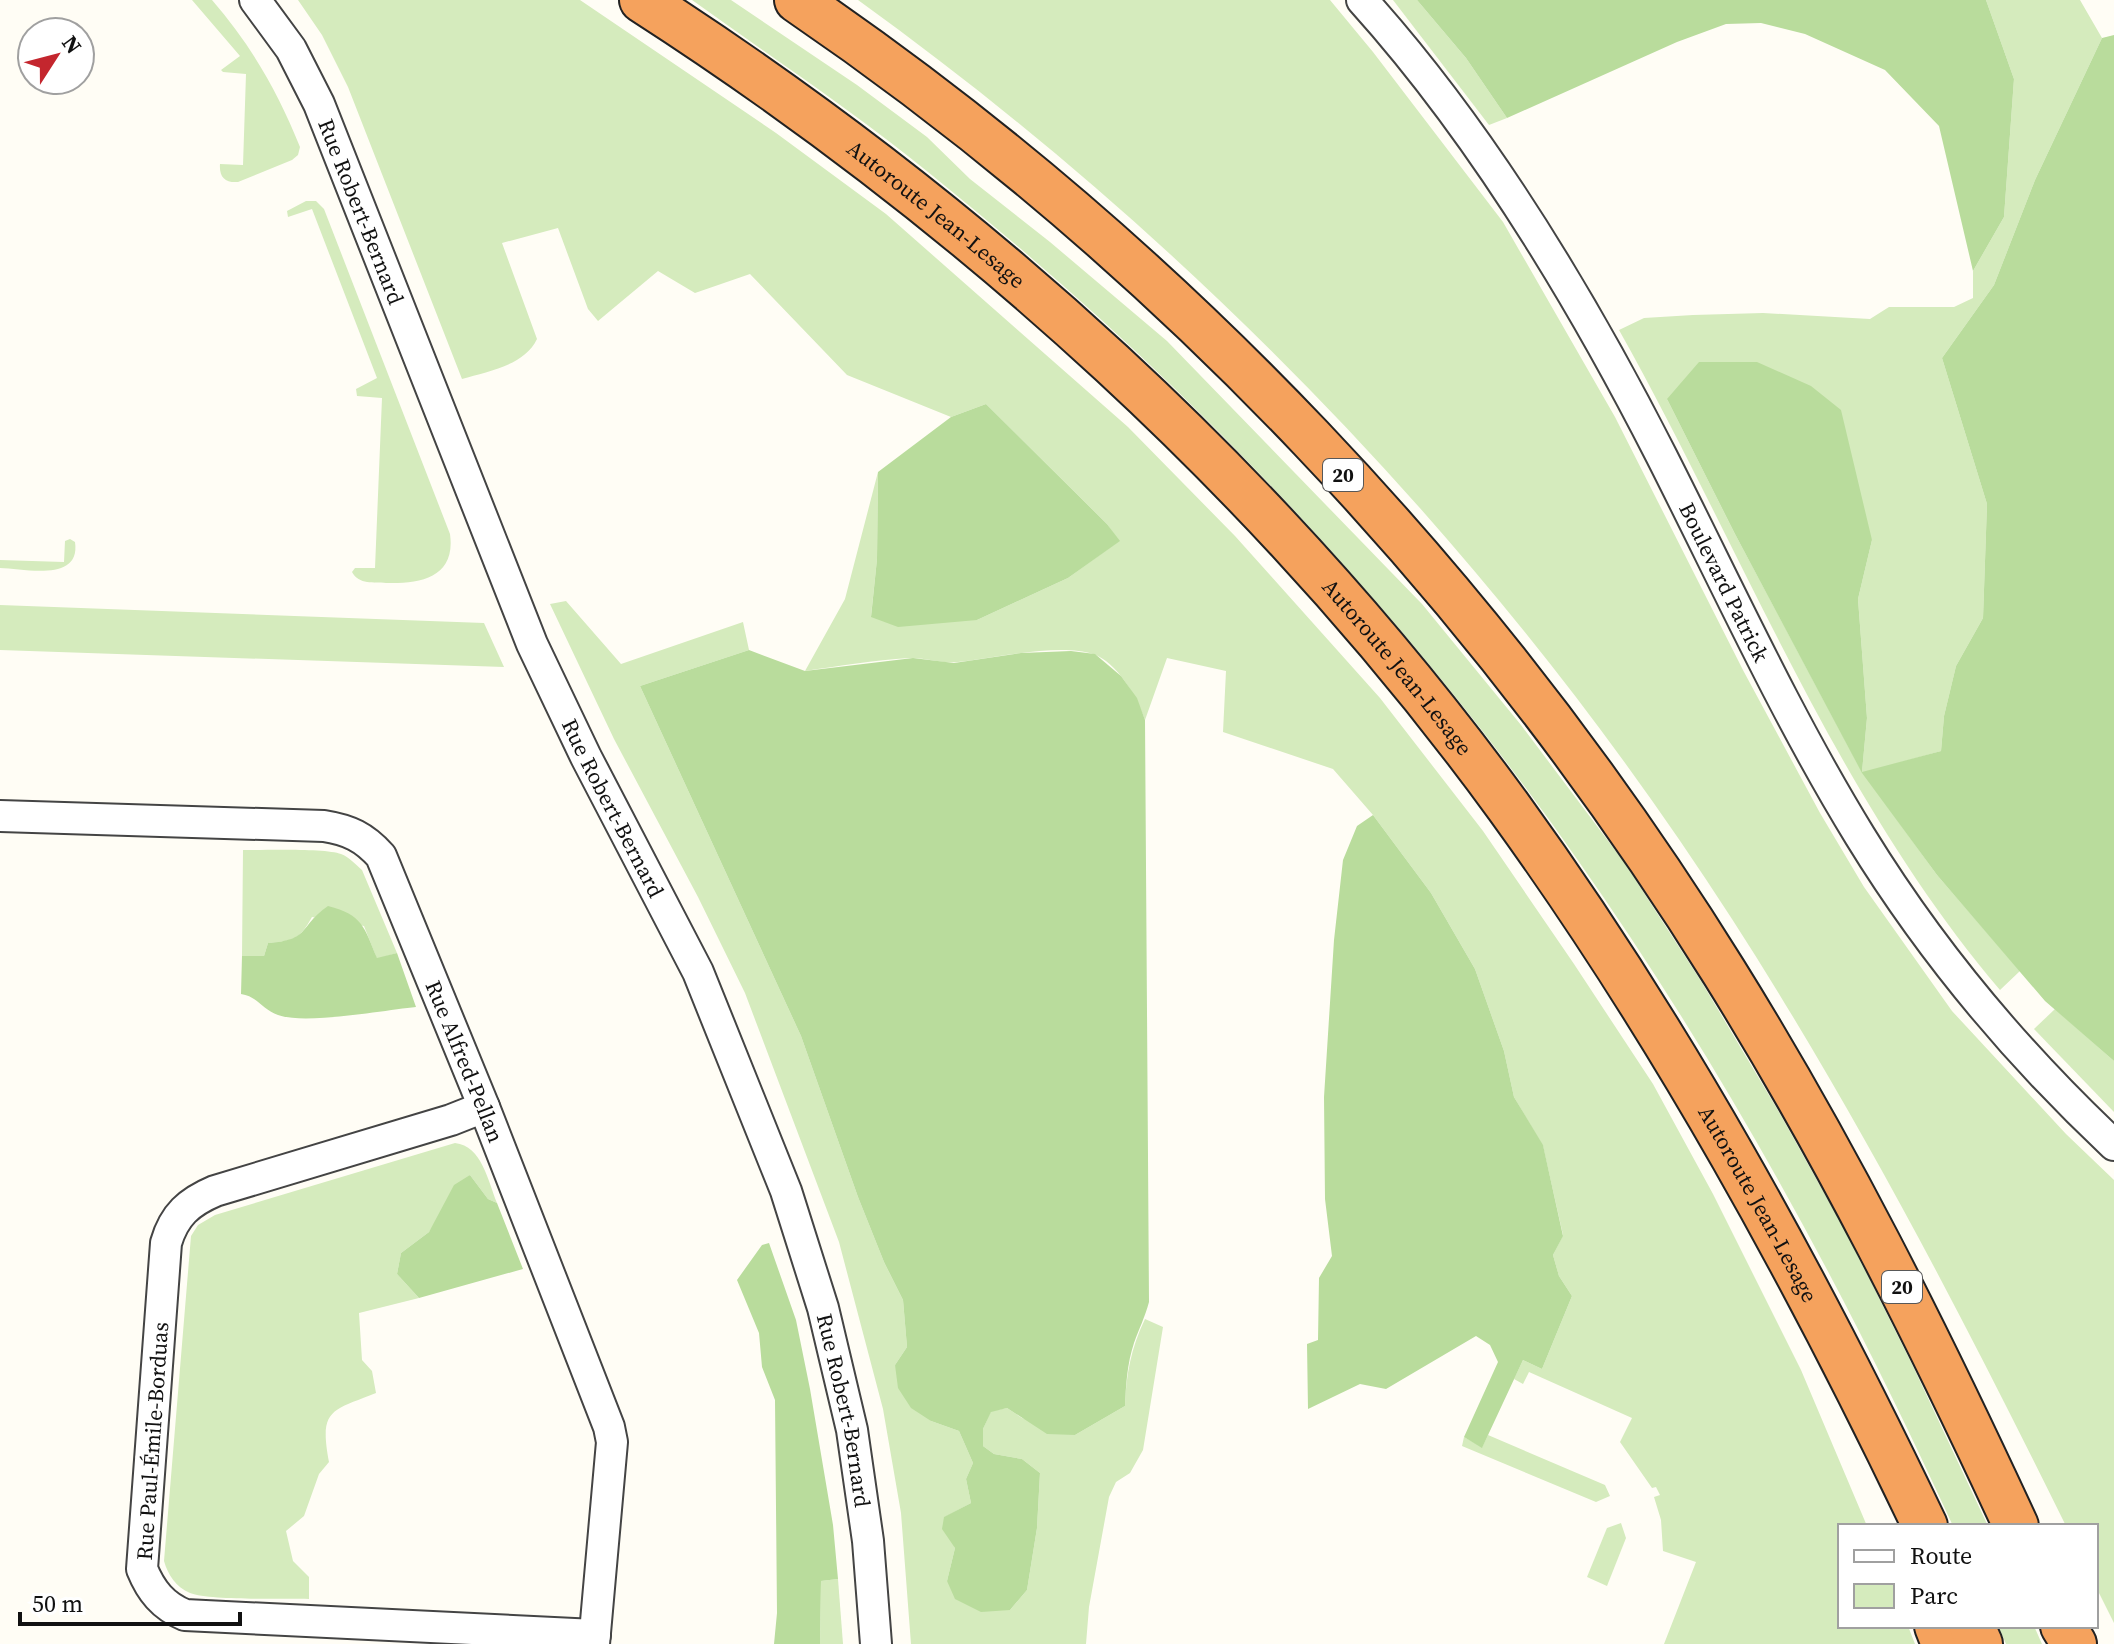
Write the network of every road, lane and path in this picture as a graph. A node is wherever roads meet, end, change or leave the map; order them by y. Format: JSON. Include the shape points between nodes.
{"nodes":[{"id":1,"x":255,"y":0,"type":"edge"},
{"id":2,"x":642,"y":0,"type":"edge"},
{"id":3,"x":797,"y":0,"type":"edge"},
{"id":4,"x":1362,"y":0,"type":"edge"},
{"id":5,"x":0,"y":816,"type":"edge"},
{"id":6,"x":484,"y":1107,"type":"junction"},
{"id":7,"x":2114,"y":1145,"type":"edge"},
{"id":8,"x":1848,"y":1367,"type":"junction"},
{"id":9,"x":1902,"y":1524,"type":"edge"},
{"id":10,"x":1924,"y":1524,"type":"edge"},
{"id":11,"x":2015,"y":1524,"type":"edge"},
{"id":12,"x":595,"y":1639,"type":"edge"},
{"id":13,"x":876,"y":1644,"type":"edge"}],
"edges":[{"from":1,"to":13,"type":"street","name":"Rue Robert-Bernard","via":[[291,49],[319,104],[532,644],[698,972],[786,1191],[823,1308],[852,1430]]},
{"from":2,"to":8,"type":"highway","name":"Autoroute Jean-Lesage","via":[[817,120],[990,256],[1175,425],[1336,595],[1484,775],[1598,936],[1713,1120]]},
{"from":3,"to":11,"type":"highway","number":"20","via":[[1024,171],[1174,303],[1367,500],[1500,654],[1661,874],[1783,1069],[1921,1325]]},
{"from":4,"to":7,"type":"street","name":"Boulevard Patrick","via":[[1467,133],[1571,293],[1642,418],[1817,763],[1879,867],[1984,1009]]},
{"from":5,"to":6,"type":"street","name":"Rue Alfred-Pellan","via":[[324,826],[359,836],[387,867]]},
{"from":6,"to":12,"type":"street","name":"Rue Alfred-Pellan","via":[[609,1427]]},
{"from":6,"to":12,"type":"street","name":"Rue Paul-Émile-Borduas","via":[[225,1188],[198,1198],[178,1214],[166,1243],[142,1569],[165,1605],[185,1615]]},
{"from":8,"to":9,"type":"highway"},
{"from":8,"to":10,"type":"highway","name":"Autoroute Jean-Lesage"}]}
